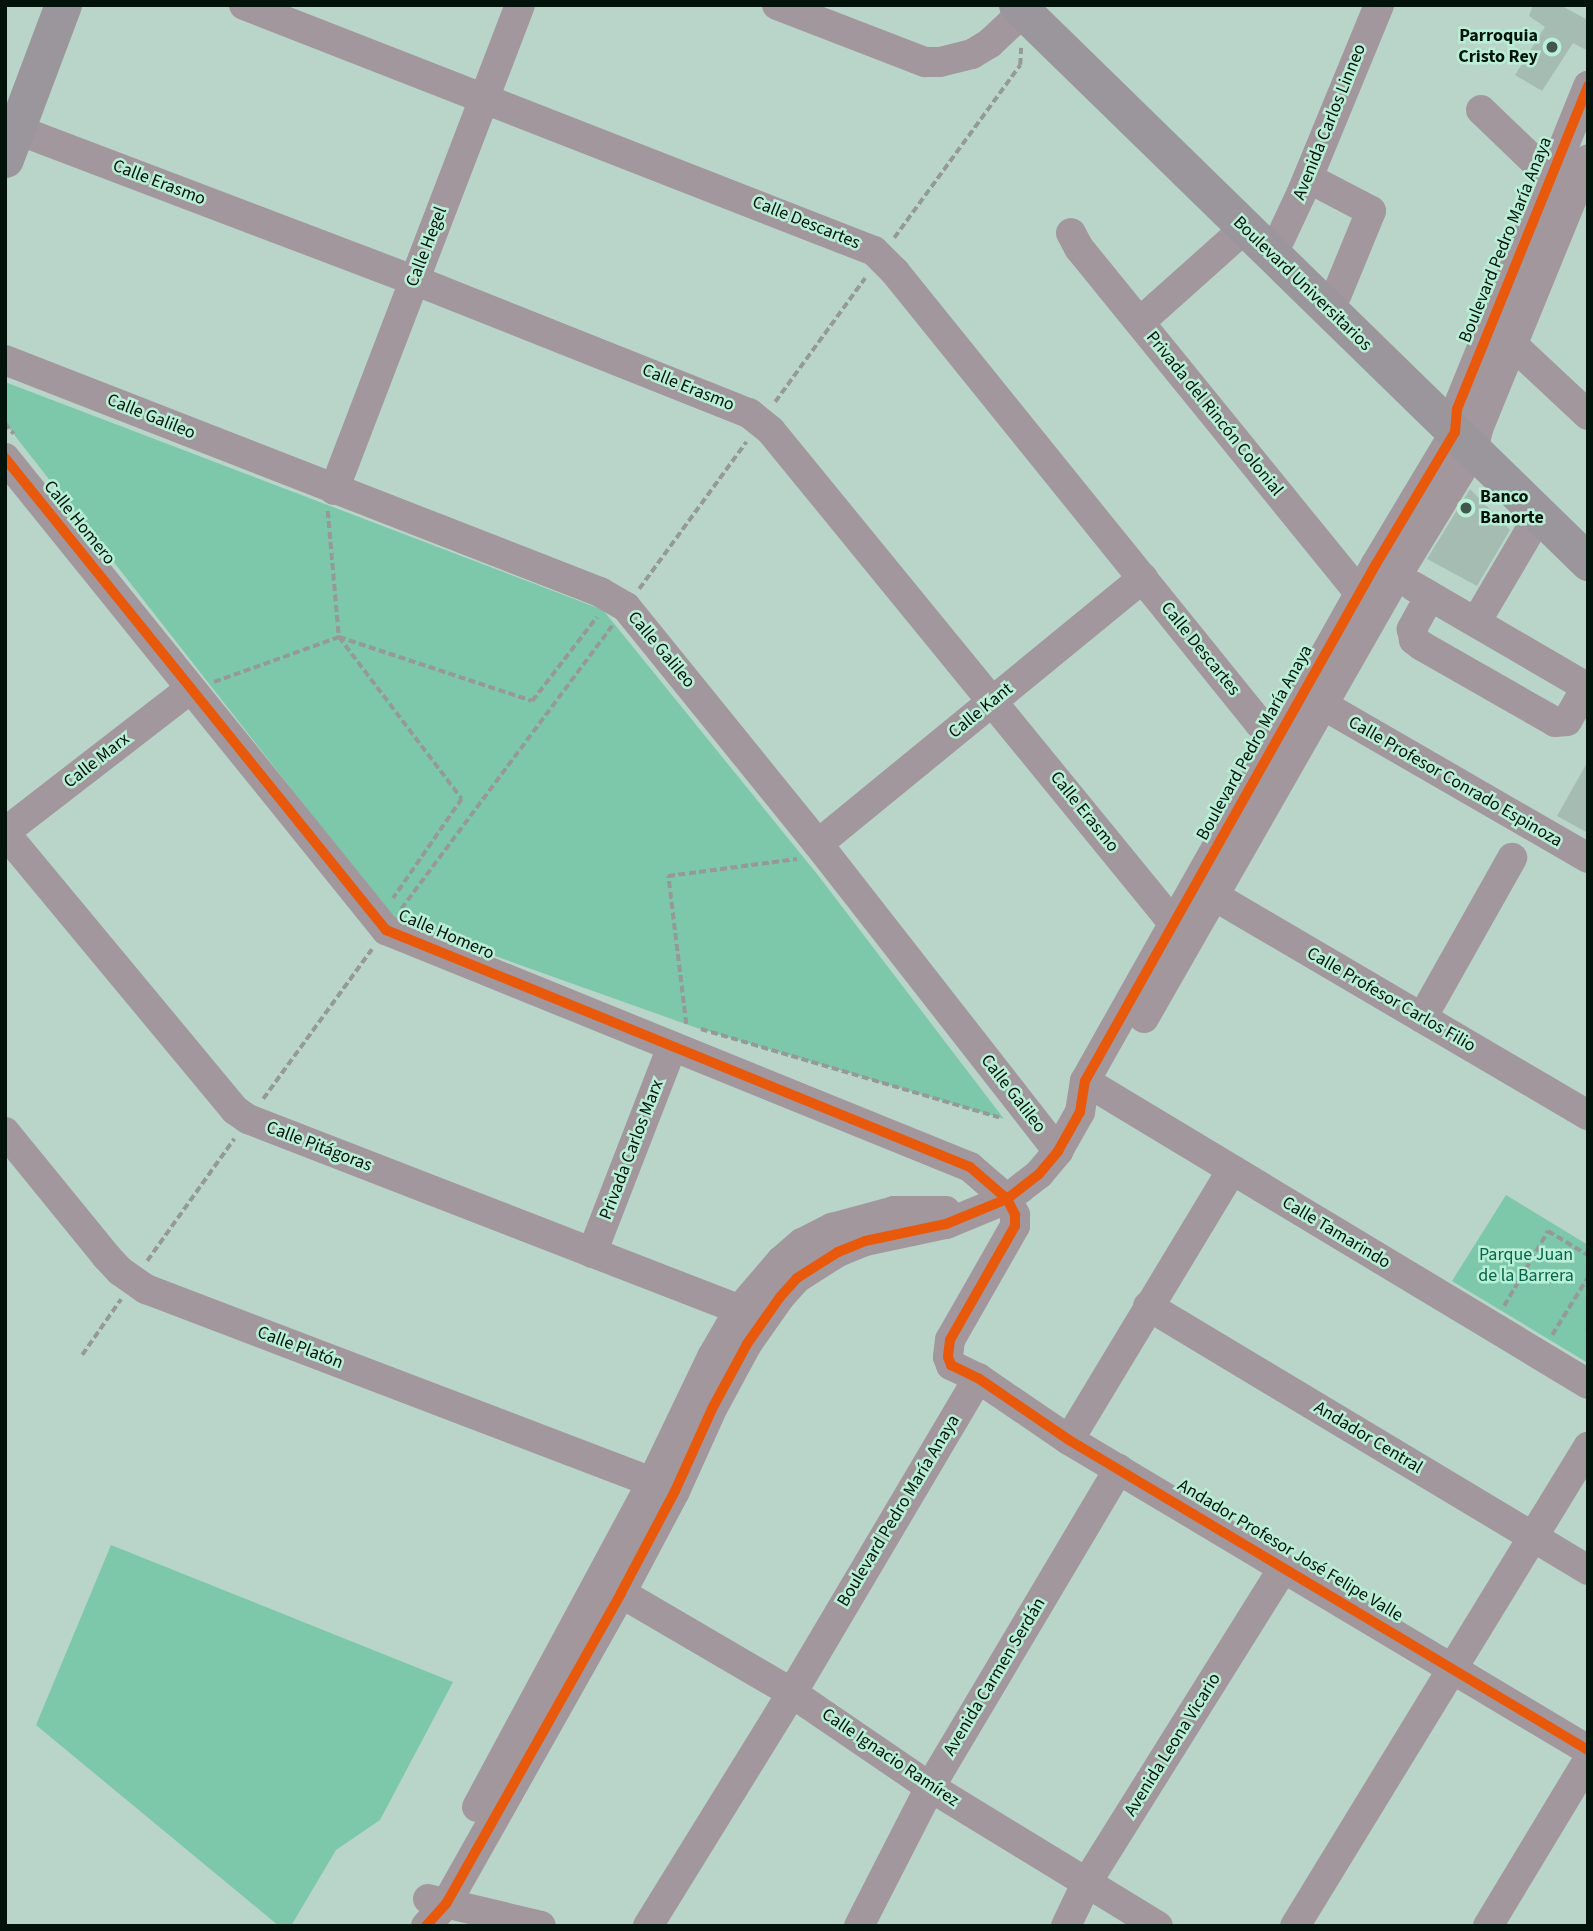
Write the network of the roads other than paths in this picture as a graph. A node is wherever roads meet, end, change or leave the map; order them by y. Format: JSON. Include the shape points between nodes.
{"nodes":[{"id":1,"x":63,"y":5,"type":"edge"},
{"id":2,"x":244,"y":5,"type":"edge"},
{"id":3,"x":520,"y":5,"type":"edge"},
{"id":4,"x":777,"y":5,"type":"edge"},
{"id":5,"x":1378,"y":5,"type":"edge"},
{"id":6,"x":1026,"y":7,"type":"edge"},
{"id":7,"x":1588,"y":86,"type":"edge"},
{"id":8,"x":484,"y":98,"type":"junction"},
{"id":9,"x":1481,"y":110,"type":"dead end"},
{"id":10,"x":9,"y":138,"type":"edge"},
{"id":11,"x":1588,"y":160,"type":"edge"},
{"id":12,"x":1551,"y":177,"type":"junction"},
{"id":13,"x":1308,"y":178,"type":"junction"},
{"id":14,"x":1580,"y":205,"type":"edge"},
{"id":15,"x":1245,"y":228,"type":"junction"},
{"id":16,"x":1071,"y":233,"type":"dead end"},
{"id":17,"x":1280,"y":239,"type":"junction"},
{"id":18,"x":414,"y":280,"type":"junction"},
{"id":19,"x":1337,"y":294,"type":"junction"},
{"id":20,"x":1140,"y":322,"type":"junction"},
{"id":21,"x":1512,"y":344,"type":"junction"},
{"id":22,"x":5,"y":360,"type":"edge"},
{"id":23,"x":1588,"y":415,"type":"edge"},
{"id":24,"x":1466,"y":430,"type":"junction"},
{"id":25,"x":14,"y":452,"type":"edge"},
{"id":26,"x":331,"y":497,"type":"junction"},
{"id":27,"x":1539,"y":515,"type":"junction"},
{"id":28,"x":1588,"y":538,"type":"edge"},
{"id":29,"x":1588,"y":562,"type":"edge"},
{"id":30,"x":1386,"y":570,"type":"junction"},
{"id":31,"x":1143,"y":578,"type":"junction"},
{"id":32,"x":1359,"y":593,"type":"junction"},
{"id":33,"x":1430,"y":596,"type":"junction"},
{"id":34,"x":1476,"y":622,"type":"junction"},
{"id":35,"x":199,"y":687,"type":"junction"},
{"id":36,"x":1587,"y":688,"type":"edge"},
{"id":37,"x":994,"y":701,"type":"junction"},
{"id":38,"x":1323,"y":705,"type":"junction"},
{"id":39,"x":1287,"y":744,"type":"junction"},
{"id":40,"x":5,"y":833,"type":"edge"},
{"id":41,"x":805,"y":846,"type":"junction"},
{"id":42,"x":1512,"y":858,"type":"dead end"},
{"id":43,"x":1588,"y":858,"type":"edge"},
{"id":44,"x":1204,"y":891,"type":"junction"},
{"id":45,"x":1174,"y":924,"type":"junction"},
{"id":46,"x":1422,"y":1018,"type":"junction"},
{"id":47,"x":677,"y":1030,"type":"junction"},
{"id":48,"x":1094,"y":1086,"type":"junction"},
{"id":49,"x":1588,"y":1115,"type":"edge"},
{"id":50,"x":5,"y":1132,"type":"edge"},
{"id":51,"x":1058,"y":1151,"type":"junction"},
{"id":52,"x":1232,"y":1170,"type":"junction"},
{"id":53,"x":1007,"y":1199,"type":"junction"},
{"id":54,"x":592,"y":1253,"type":"junction"},
{"id":55,"x":1148,"y":1306,"type":"junction"},
{"id":56,"x":751,"y":1315,"type":"junction"},
{"id":57,"x":978,"y":1378,"type":"junction"},
{"id":58,"x":1588,"y":1384,"type":"edge"},
{"id":59,"x":1069,"y":1440,"type":"junction"},
{"id":60,"x":1588,"y":1447,"type":"edge"},
{"id":61,"x":1119,"y":1469,"type":"junction"},
{"id":62,"x":664,"y":1486,"type":"junction"},
{"id":63,"x":1533,"y":1536,"type":"junction"},
{"id":64,"x":1283,"y":1567,"type":"junction"},
{"id":65,"x":1588,"y":1570,"type":"edge"},
{"id":66,"x":609,"y":1588,"type":"junction"},
{"id":67,"x":1452,"y":1669,"type":"junction"},
{"id":68,"x":792,"y":1693,"type":"junction"},
{"id":69,"x":1588,"y":1751,"type":"edge"},
{"id":70,"x":1588,"y":1760,"type":"edge"},
{"id":71,"x":930,"y":1787,"type":"junction"},
{"id":72,"x":1087,"y":1882,"type":"junction"},
{"id":73,"x":431,"y":1913,"type":"edge"},
{"id":74,"x":541,"y":1926,"type":"edge"},
{"id":75,"x":648,"y":1926,"type":"edge"},
{"id":76,"x":859,"y":1926,"type":"edge"},
{"id":77,"x":1066,"y":1926,"type":"edge"},
{"id":78,"x":1158,"y":1926,"type":"edge"},
{"id":79,"x":1295,"y":1926,"type":"edge"},
{"id":80,"x":1488,"y":1926,"type":"edge"}],
"edges":[{"from":1,"to":10,"type":"main road"},
{"from":2,"to":8,"type":"street","name":"Calle Descartes"},
{"from":3,"to":8,"type":"street","name":"Calle Hegel"},
{"from":4,"to":6,"type":"street","via":[[932,62],[972,54],[990,43]]},
{"from":5,"to":13,"type":"street","name":"Avenida Carlos Linneo"},
{"from":6,"to":15,"type":"main road","name":"Boulevard Universitarios"},
{"from":6,"to":17,"type":"main road","name":"Boulevard Universitarios"},
{"from":7,"to":12,"type":"street","name":"Boulevard Pedro María Anaya"},
{"from":8,"to":18,"type":"street","name":"Calle Hegel"},
{"from":8,"to":31,"type":"street","name":"Calle Descartes","via":[[858,243],[880,257]]},
{"from":9,"to":12,"type":"street"},
{"from":10,"to":18,"type":"street","name":"Calle Erasmo"},
{"from":11,"to":14,"type":"street","name":"Boulevard Pedro María Anaya"},
{"from":12,"to":14,"type":"street"},
{"from":12,"to":24,"type":"street","name":"Boulevard Pedro María Anaya"},
{"from":13,"to":17,"type":"street","name":"Avenida Carlos Linneo"},
{"from":13,"to":19,"type":"street","via":[[1371,211]]},
{"from":14,"to":21,"type":"street","name":"Boulevard Pedro María Anaya"},
{"from":15,"to":20,"type":"street"},
{"from":15,"to":24,"type":"main road","name":"Boulevard Universitarios"},
{"from":16,"to":20,"type":"street","name":"Privada del Rincón Colonial"},
{"from":17,"to":19,"type":"main road","name":"Boulevard Universitarios"},
{"from":18,"to":26,"type":"street","name":"Calle Hegel"},
{"from":18,"to":37,"type":"street","name":"Calle Erasmo","via":[[732,405],[761,421]]},
{"from":19,"to":24,"type":"main road","name":"Boulevard Universitarios"},
{"from":20,"to":32,"type":"street","name":"Privada del Rincón Colonial"},
{"from":21,"to":23,"type":"street"},
{"from":21,"to":24,"type":"street","name":"Boulevard Pedro María Anaya"},
{"from":22,"to":26,"type":"street","name":"Calle Galileo"},
{"from":24,"to":27,"type":"main road","name":"Boulevard Universitarios"},
{"from":24,"to":28,"type":"main road","name":"Boulevard Universitarios"},
{"from":24,"to":30,"type":"street","name":"Boulevard Pedro María Anaya"},
{"from":25,"to":35,"type":"street","name":"Calle Homero"},
{"from":26,"to":41,"type":"street","name":"Calle Galileo","via":[[600,592],[615,617]]},
{"from":27,"to":29,"type":"main road","name":"Boulevard Universitarios"},
{"from":27,"to":34,"type":"street"},
{"from":30,"to":32,"type":"street","name":"Boulevard Pedro María Anaya"},
{"from":30,"to":33,"type":"street"},
{"from":30,"to":38,"type":"street","name":"Boulevard Pedro María Anaya"},
{"from":31,"to":37,"type":"street","name":"Calle Kant"},
{"from":31,"to":39,"type":"street","name":"Calle Descartes","via":[[1260,724]]},
{"from":32,"to":39,"type":"street","name":"Boulevard Pedro María Anaya"},
{"from":33,"to":34,"type":"street"},
{"from":33,"to":36,"type":"street","via":[[1412,629],[1414,640],[1422,646],[1555,722],[1567,721]]},
{"from":34,"to":36,"type":"street"},
{"from":35,"to":40,"type":"street","name":"Calle Marx"},
{"from":35,"to":47,"type":"street","name":"Calle Homero","via":[[390,925]]},
{"from":37,"to":41,"type":"street","name":"Calle Kant"},
{"from":37,"to":45,"type":"street","name":"Calle Erasmo"},
{"from":38,"to":39,"type":"street","name":"Boulevard Pedro María Anaya"},
{"from":38,"to":43,"type":"street","name":"Calle Profesor Conrado Espinoza"},
{"from":39,"to":44,"type":"street","name":"Boulevard Pedro María Anaya"},
{"from":40,"to":54,"type":"street","name":"Calle Pitágoras","via":[[235,1110],[248,1119]]},
{"from":41,"to":51,"type":"street","name":"Calle Galileo"},
{"from":42,"to":46,"type":"street"},
{"from":44,"to":45,"type":"street","name":"Boulevard Pedro María Anaya"},
{"from":44,"to":46,"type":"street","name":"Calle Profesor Carlos Filio"},
{"from":44,"to":48,"type":"street","name":"Boulevard Pedro María Anaya"},
{"from":45,"to":48,"type":"street","name":"Boulevard Pedro María Anaya"},
{"from":46,"to":49,"type":"street","name":"Calle Profesor Carlos Filio"},
{"from":47,"to":53,"type":"street","name":"Calle Homero","via":[[970,1167]]},
{"from":47,"to":54,"type":"street","name":"Privada Carlos Marx"},
{"from":48,"to":51,"type":"street","name":"Boulevard Pedro María Anaya","via":[[1096,1102],[1080,1112]]},
{"from":48,"to":52,"type":"street","name":"Calle Tamarindo"},
{"from":50,"to":62,"type":"street","name":"Calle Platón","via":[[106,1256],[133,1282]]},
{"from":51,"to":53,"type":"street","name":"Boulevard Pedro María Anaya","via":[[1039,1174]]},
{"from":52,"to":55,"type":"street"},
{"from":52,"to":58,"type":"street","name":"Calle Tamarindo"},
{"from":53,"to":56,"type":"street","name":"Boulevard Pedro María Anaya","via":[[960,1216],[944,1211],[894,1211],[832,1228],[802,1243],[781,1261]]},
{"from":53,"to":57,"type":"street","via":[[1015,1226],[948,1348],[951,1365]]},
{"from":54,"to":56,"type":"street","name":"Calle Pitágoras"},
{"from":55,"to":59,"type":"street"},
{"from":55,"to":63,"type":"street","name":"Andador Central"},
{"from":56,"to":62,"type":"street","via":[[712,1357]]},
{"from":57,"to":59,"type":"street","name":"Andador Profesor José Felipe Valle"},
{"from":57,"to":68,"type":"street","name":"Boulevard Pedro María Anaya"},
{"from":59,"to":61,"type":"street","name":"Andador Profesor José Felipe Valle"},
{"from":60,"to":63,"type":"street"},
{"from":61,"to":64,"type":"street","name":"Andador Profesor José Felipe Valle"},
{"from":61,"to":71,"type":"street","name":"Avenida Carmen Serdán"},
{"from":62,"to":66,"type":"street"},
{"from":63,"to":65,"type":"street","name":"Andador Central"},
{"from":63,"to":67,"type":"street"},
{"from":64,"to":67,"type":"street","name":"Andador Profesor José Felipe Valle"},
{"from":64,"to":72,"type":"street","name":"Avenida Leona Vicario"},
{"from":66,"to":68,"type":"street","name":"Calle Ignacio Ramírez"},
{"from":66,"to":73,"type":"street"},
{"from":67,"to":69,"type":"street","name":"Andador Profesor José Felipe Valle"},
{"from":67,"to":79,"type":"street"},
{"from":68,"to":71,"type":"street","name":"Calle Ignacio Ramírez"},
{"from":68,"to":75,"type":"street","name":"Boulevard Pedro María Anaya"},
{"from":70,"to":80,"type":"street"},
{"from":71,"to":72,"type":"street","name":"Calle Ignacio Ramírez"},
{"from":71,"to":76,"type":"street","name":"Avenida Carmen Serdán"},
{"from":72,"to":77,"type":"street","name":"Avenida Leona Vicario"},
{"from":72,"to":78,"type":"street","name":"Calle Ignacio Ramírez"},
{"from":73,"to":74,"type":"street"}]}
